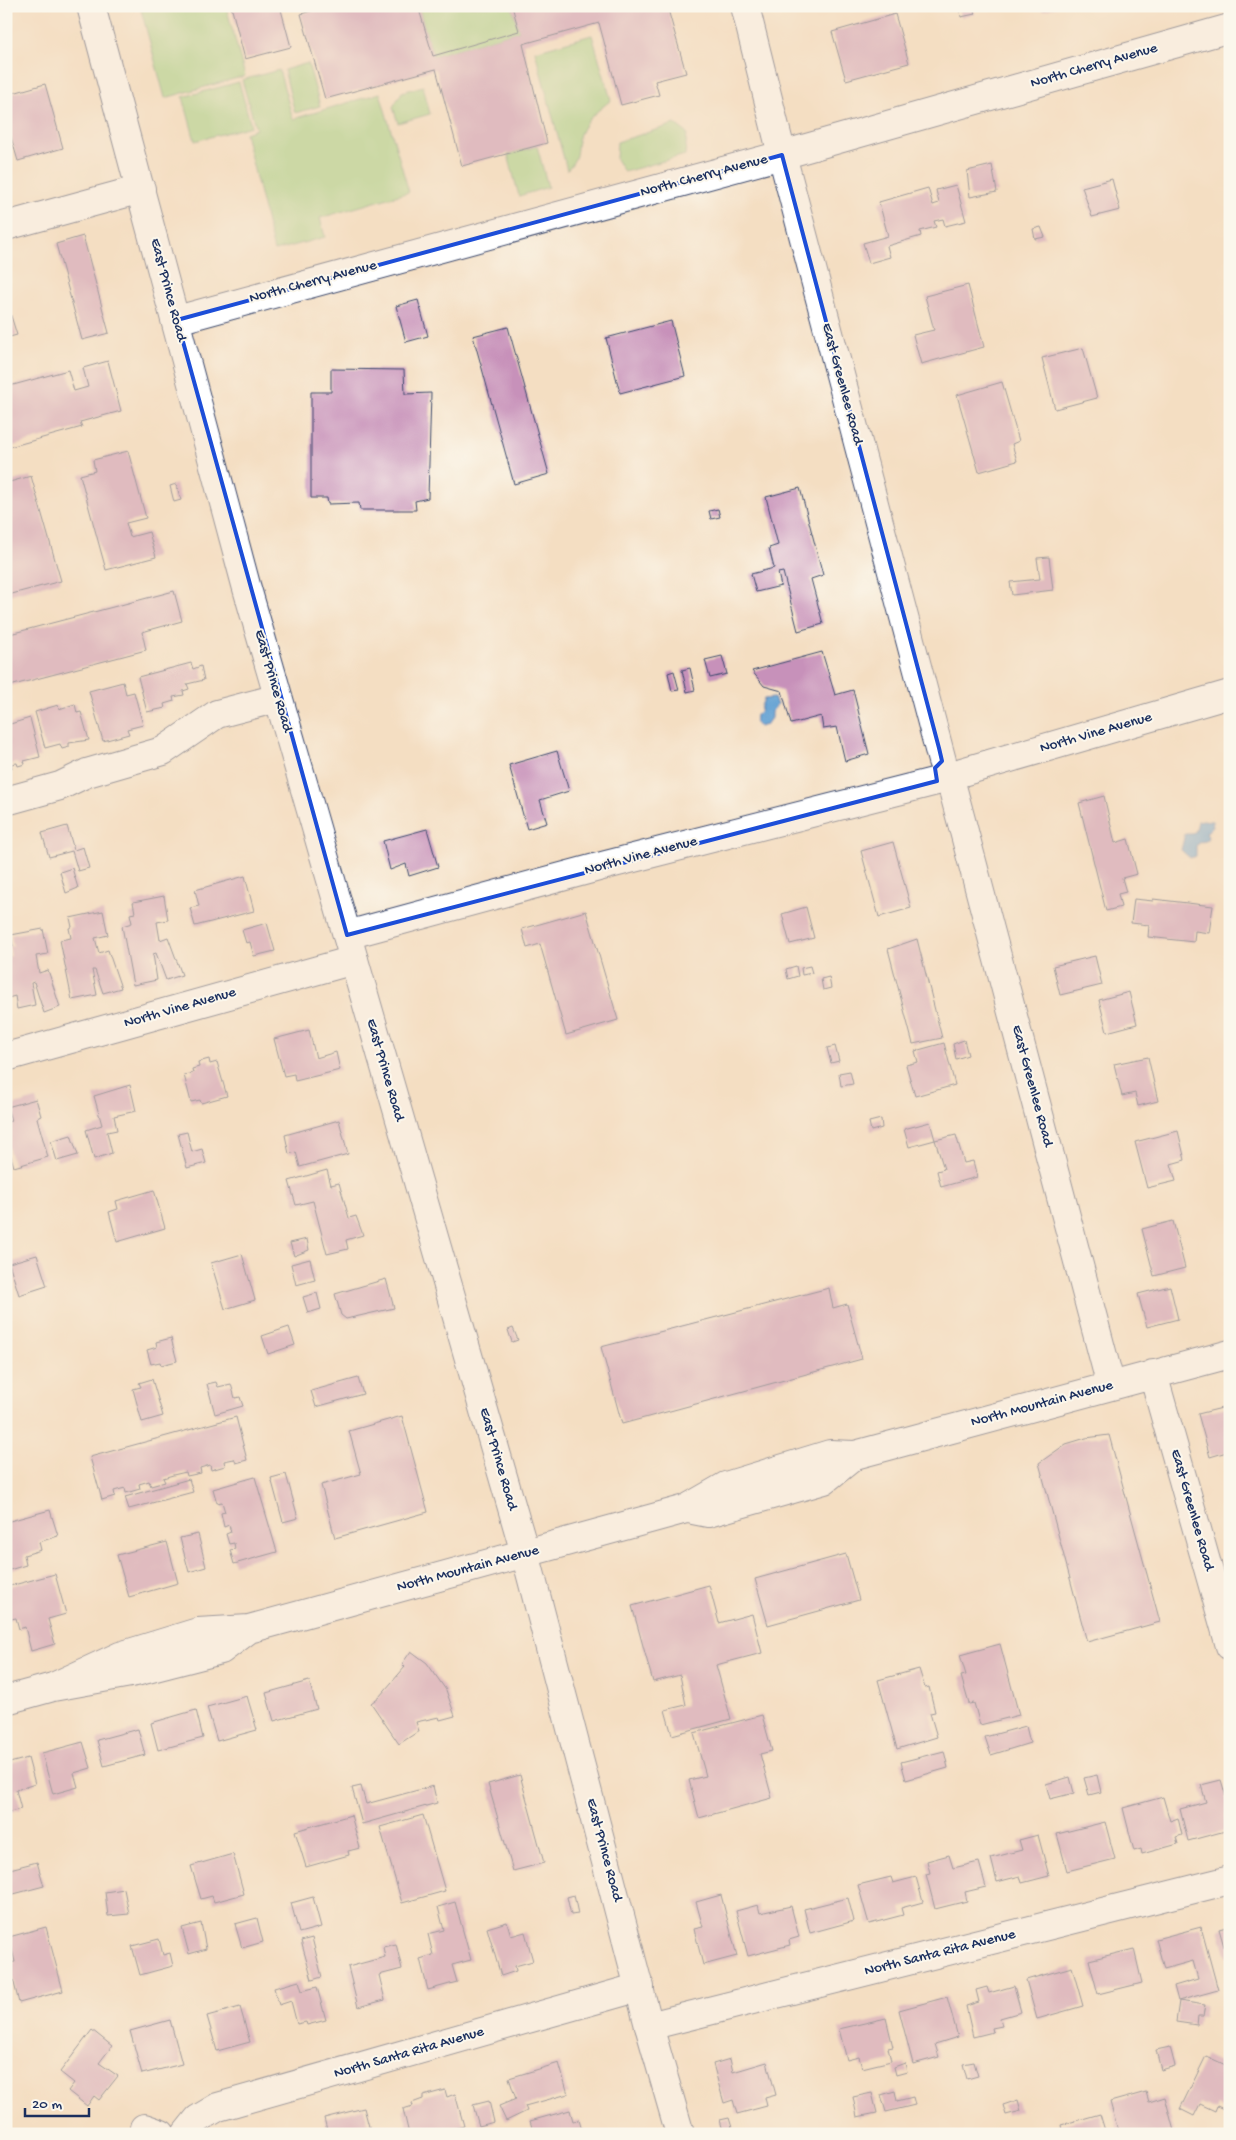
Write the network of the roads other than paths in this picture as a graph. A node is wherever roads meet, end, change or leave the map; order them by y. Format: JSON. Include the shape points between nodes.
{"nodes":[{"id":1,"x":91,"y":6,"type":"edge"},
{"id":2,"x":745,"y":6,"type":"edge"},
{"id":3,"x":1230,"y":28,"type":"edge"},
{"id":4,"x":782,"y":155,"type":"junction"},
{"id":5,"x":141,"y":189,"type":"junction"},
{"id":6,"x":6,"y":226,"type":"edge"},
{"id":7,"x":177,"y":320,"type":"junction"},
{"id":8,"x":1230,"y":694,"type":"edge"},
{"id":9,"x":278,"y":698,"type":"junction"},
{"id":10,"x":948,"y":775,"type":"junction"},
{"id":11,"x":6,"y":801,"type":"edge"},
{"id":12,"x":350,"y":947,"type":"junction"},
{"id":13,"x":6,"y":1057,"type":"edge"},
{"id":14,"x":1230,"y":1354,"type":"edge"},
{"id":15,"x":1153,"y":1374,"type":"junction"},
{"id":16,"x":1111,"y":1386,"type":"junction"},
{"id":17,"x":525,"y":1553,"type":"junction"},
{"id":18,"x":1230,"y":1646,"type":"edge"},
{"id":19,"x":6,"y":1700,"type":"edge"},
{"id":20,"x":1230,"y":1880,"type":"edge"},
{"id":21,"x":640,"y":1988,"type":"junction"},
{"id":22,"x":650,"y":2026,"type":"junction"},
{"id":23,"x":186,"y":2134,"type":"edge"},
{"id":24,"x":680,"y":2134,"type":"edge"}],
"edges":[{"from":1,"to":5,"type":"street","name":"East Prince Road"},
{"from":2,"to":4,"type":"street","name":"East Greenlee Road"},
{"from":3,"to":4,"type":"street","name":"North Cherry Avenue"},
{"from":4,"to":7,"type":"street","name":"North Cherry Avenue"},
{"from":4,"to":10,"type":"street","name":"East Greenlee Road"},
{"from":5,"to":6,"type":"street"},
{"from":5,"to":7,"type":"street","name":"East Prince Road"},
{"from":7,"to":9,"type":"street","name":"East Prince Road"},
{"from":8,"to":10,"type":"street","name":"North Vine Avenue"},
{"from":9,"to":11,"type":"street","via":[[218,714],[163,751]]},
{"from":9,"to":12,"type":"street","name":"East Prince Road"},
{"from":10,"to":12,"type":"street","name":"North Vine Avenue","via":[[663,850]]},
{"from":10,"to":16,"type":"street","name":"East Greenlee Road"},
{"from":12,"to":13,"type":"street","name":"North Vine Avenue"},
{"from":12,"to":17,"type":"street","name":"East Prince Road"},
{"from":14,"to":15,"type":"street","name":"North Mountain Avenue"},
{"from":15,"to":16,"type":"street","name":"North Mountain Avenue"},
{"from":15,"to":18,"type":"street","name":"East Greenlee Road"},
{"from":16,"to":17,"type":"street","name":"North Mountain Avenue","via":[[855,1455],[830,1454],[726,1486],[686,1509]]},
{"from":17,"to":19,"type":"street","name":"North Mountain Avenue","via":[[249,1629],[198,1632],[120,1656],[53,1687]]},
{"from":17,"to":21,"type":"street","name":"East Prince Road"},
{"from":20,"to":22,"type":"street","name":"North Santa Rita Avenue"},
{"from":21,"to":22,"type":"street","name":"East Prince Road"},
{"from":21,"to":23,"type":"street","name":"North Santa Rita Avenue","via":[[218,2107],[198,2119]]},
{"from":22,"to":24,"type":"street","name":"East Prince Road"}]}
